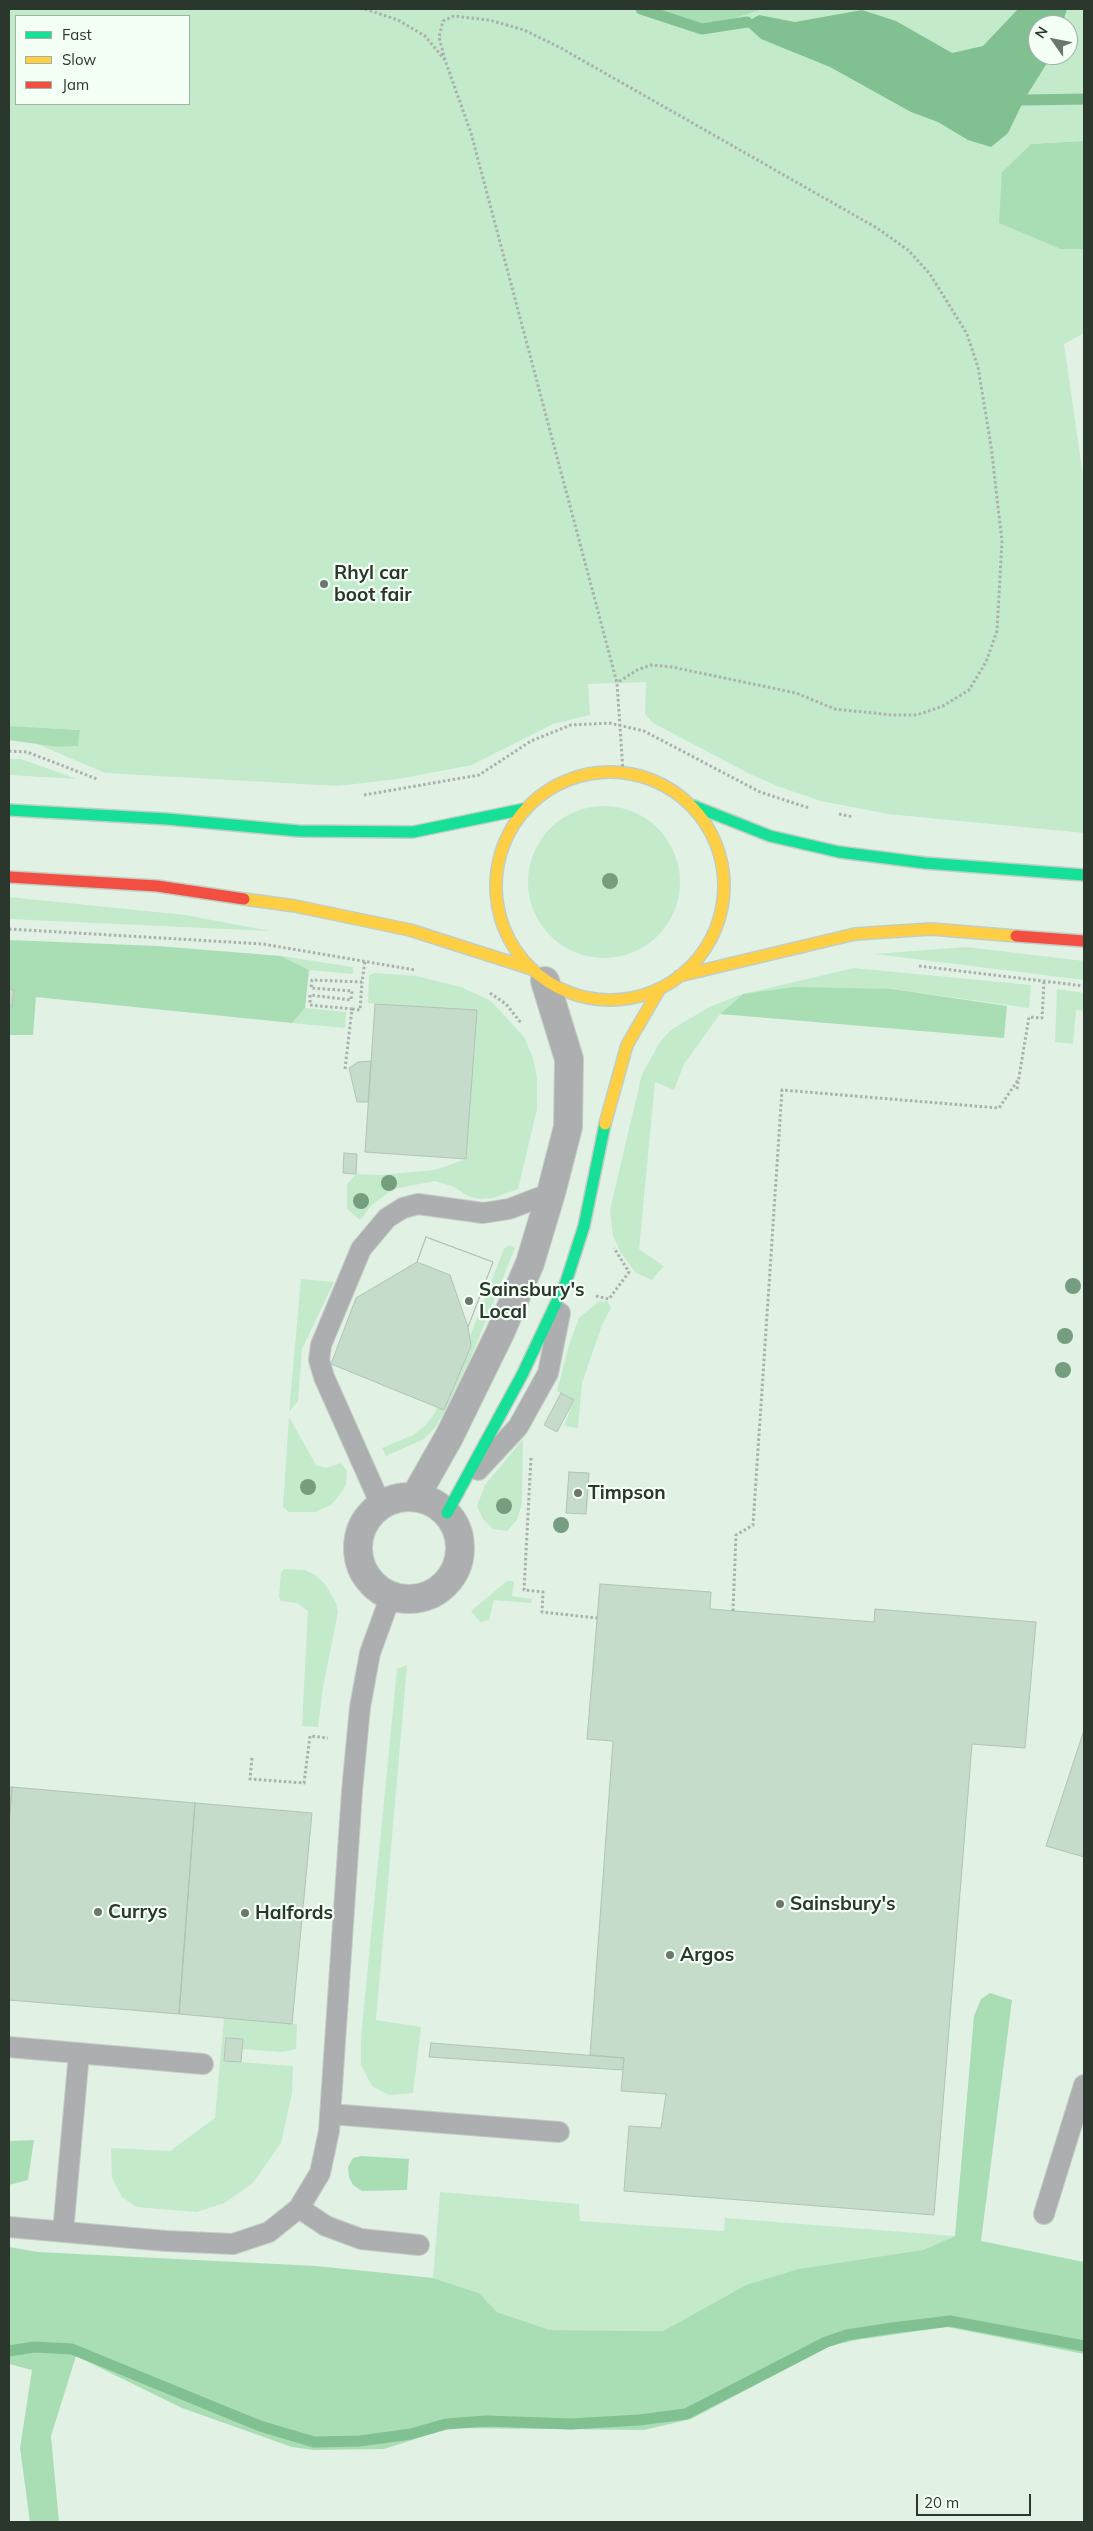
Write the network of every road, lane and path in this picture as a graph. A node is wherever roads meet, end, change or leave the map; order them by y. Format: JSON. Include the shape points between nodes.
{"nodes":[{"id":1,"x":365,"y":9,"type":"edge"},
{"id":2,"x":445,"y":60,"type":"junction"},
{"id":3,"x":617,"y":683,"type":"junction"},
{"id":4,"x":621,"y":725,"type":"junction"},
{"id":5,"x":9,"y":751,"type":"edge"},
{"id":6,"x":623,"y":771,"type":"junction"},
{"id":7,"x":103,"y":781,"type":"dead end"},
{"id":8,"x":358,"y":796,"type":"dead end"},
{"id":9,"x":694,"y":806,"type":"junction"},
{"id":10,"x":524,"y":809,"type":"junction"},
{"id":11,"x":9,"y":810,"type":"edge"},
{"id":12,"x":818,"y":811,"type":"dead end"},
{"id":13,"x":835,"y":814,"type":"dead end"},
{"id":14,"x":861,"y":818,"type":"dead end"},
{"id":15,"x":1084,"y":875,"type":"edge"},
{"id":16,"x":9,"y":877,"type":"edge"},
{"id":17,"x":1084,"y":940,"type":"edge"},
{"id":18,"x":365,"y":961,"type":"dead end"},
{"id":19,"x":539,"y":975,"type":"junction"},
{"id":20,"x":679,"y":976,"type":"junction"},
{"id":21,"x":1044,"y":981,"type":"dead end"},
{"id":22,"x":362,"y":982,"type":"junction"},
{"id":23,"x":659,"y":990,"type":"junction"},
{"id":24,"x":352,"y":1009,"type":"junction"},
{"id":25,"x":345,"y":1069,"type":"dead end"},
{"id":26,"x":1018,"y":1080,"type":"junction"},
{"id":27,"x":1016,"y":1089,"type":"dead end"},
{"id":28,"x":551,"y":1193,"type":"junction"},
{"id":29,"x":566,"y":1282,"type":"joint"},
{"id":30,"x":415,"y":1497,"type":"junction"},
{"id":31,"x":453,"y":1502,"type":"junction"},
{"id":32,"x":381,"y":1505,"type":"junction"},
{"id":33,"x":391,"y":1595,"type":"junction"},
{"id":34,"x":733,"y":1611,"type":"dead end"},
{"id":35,"x":357,"y":1740,"type":"junction"},
{"id":36,"x":252,"y":1758,"type":"dead end"},
{"id":37,"x":9,"y":2047,"type":"edge"},
{"id":38,"x":79,"y":2053,"type":"junction"},
{"id":39,"x":203,"y":2064,"type":"dead end"},
{"id":40,"x":1084,"y":2085,"type":"edge"},
{"id":41,"x":330,"y":2114,"type":"junction"},
{"id":42,"x":559,"y":2132,"type":"dead end"},
{"id":43,"x":299,"y":2208,"type":"junction"},
{"id":44,"x":1044,"y":2214,"type":"dead end"},
{"id":45,"x":9,"y":2227,"type":"edge"},
{"id":46,"x":63,"y":2232,"type":"junction"},
{"id":47,"x":419,"y":2245,"type":"dead end"}],
"edges":[{"from":1,"to":2,"type":"path","via":[[398,20],[425,36]]},
{"from":2,"to":3,"type":"path","via":[[471,133]]},
{"from":2,"to":3,"type":"path","via":[[439,37],[442,21],[454,16],[489,20],[524,30],[559,46],[876,228],[908,250],[930,274],[967,334],[978,367],[1002,541],[996,632],[986,662],[968,690],[943,706],[916,715],[892,715],[835,709],[796,693],[672,667],[652,665]]},
{"from":3,"to":4,"type":"path"},
{"from":4,"to":6,"type":"path"},
{"from":4,"to":8,"type":"path","via":[[571,725],[532,741],[479,775]]},
{"from":4,"to":12,"type":"path","via":[[644,731],[760,792]]},
{"from":5,"to":7,"type":"path","via":[[27,752]]},
{"from":6,"to":9,"type":"main road","via":[[662,783]]},
{"from":6,"to":10,"type":"main road","via":[[594,771],[556,784]]},
{"from":9,"to":15,"type":"main road","via":[[770,836],[839,852],[925,863]]},
{"from":9,"to":20,"type":"main road","via":[[716,840],[725,879],[715,934],[692,967]]},
{"from":10,"to":11,"type":"main road","via":[[413,832],[299,831]]},
{"from":10,"to":19,"type":"main road","via":[[503,843],[495,882],[500,922],[516,952]]},
{"from":13,"to":14,"type":"path"},
{"from":16,"to":19,"type":"main road","via":[[157,886],[294,906],[410,930]]},
{"from":17,"to":20,"type":"main road","via":[[931,929],[855,934]]},
{"from":18,"to":22,"type":"path"},
{"from":19,"to":23,"type":"main road","via":[[581,997],[620,1001]]},
{"from":19,"to":28,"type":"street","via":[[569,1059],[568,1126]]},
{"from":20,"to":23,"type":"main road"},
{"from":21,"to":26,"type":"path","via":[[1042,1018],[1029,1017]]},
{"from":22,"to":24,"type":"path","via":[[360,1010]]},
{"from":22,"to":24,"type":"path","via":[[312,980],[311,988],[352,991],[351,1000],[310,996],[310,1005]]},
{"from":23,"to":29,"type":"main road","via":[[627,1045],[611,1097],[584,1226]]},
{"from":24,"to":25,"type":"path"},
{"from":26,"to":27,"type":"path"},
{"from":26,"to":34,"type":"path","via":[[999,1108],[782,1090],[753,1525],[736,1535]]},
{"from":28,"to":30,"type":"street","via":[[530,1263],[500,1334]]},
{"from":28,"to":32,"type":"lane","via":[[509,1209],[483,1213],[418,1204],[403,1208],[388,1218],[361,1249],[321,1345],[320,1360],[324,1377]]},
{"from":29,"to":31,"type":"lane","via":[[548,1373],[518,1427]]},
{"from":30,"to":31,"type":"street","via":[[432,1502]]},
{"from":30,"to":32,"type":"street","via":[[397,1498]]},
{"from":31,"to":33,"type":"street","via":[[460,1545],[457,1567],[447,1582],[433,1593],[416,1598]]},
{"from":32,"to":33,"type":"street","via":[[368,1517],[360,1533],[358,1551],[369,1579]]},
{"from":33,"to":35,"type":"lane","via":[[370,1653]]},
{"from":35,"to":36,"type":"path","via":[[310,1736],[304,1783],[250,1779]]},
{"from":35,"to":41,"type":"lane"},
{"from":37,"to":38,"type":"lane"},
{"from":38,"to":39,"type":"lane"},
{"from":38,"to":46,"type":"lane"},
{"from":40,"to":44,"type":"lane"},
{"from":41,"to":42,"type":"lane"},
{"from":41,"to":43,"type":"lane","via":[[320,2173]]},
{"from":43,"to":46,"type":"lane","via":[[270,2232],[233,2244]]},
{"from":43,"to":47,"type":"lane","via":[[326,2226],[361,2239]]},
{"from":45,"to":46,"type":"lane"}]}
